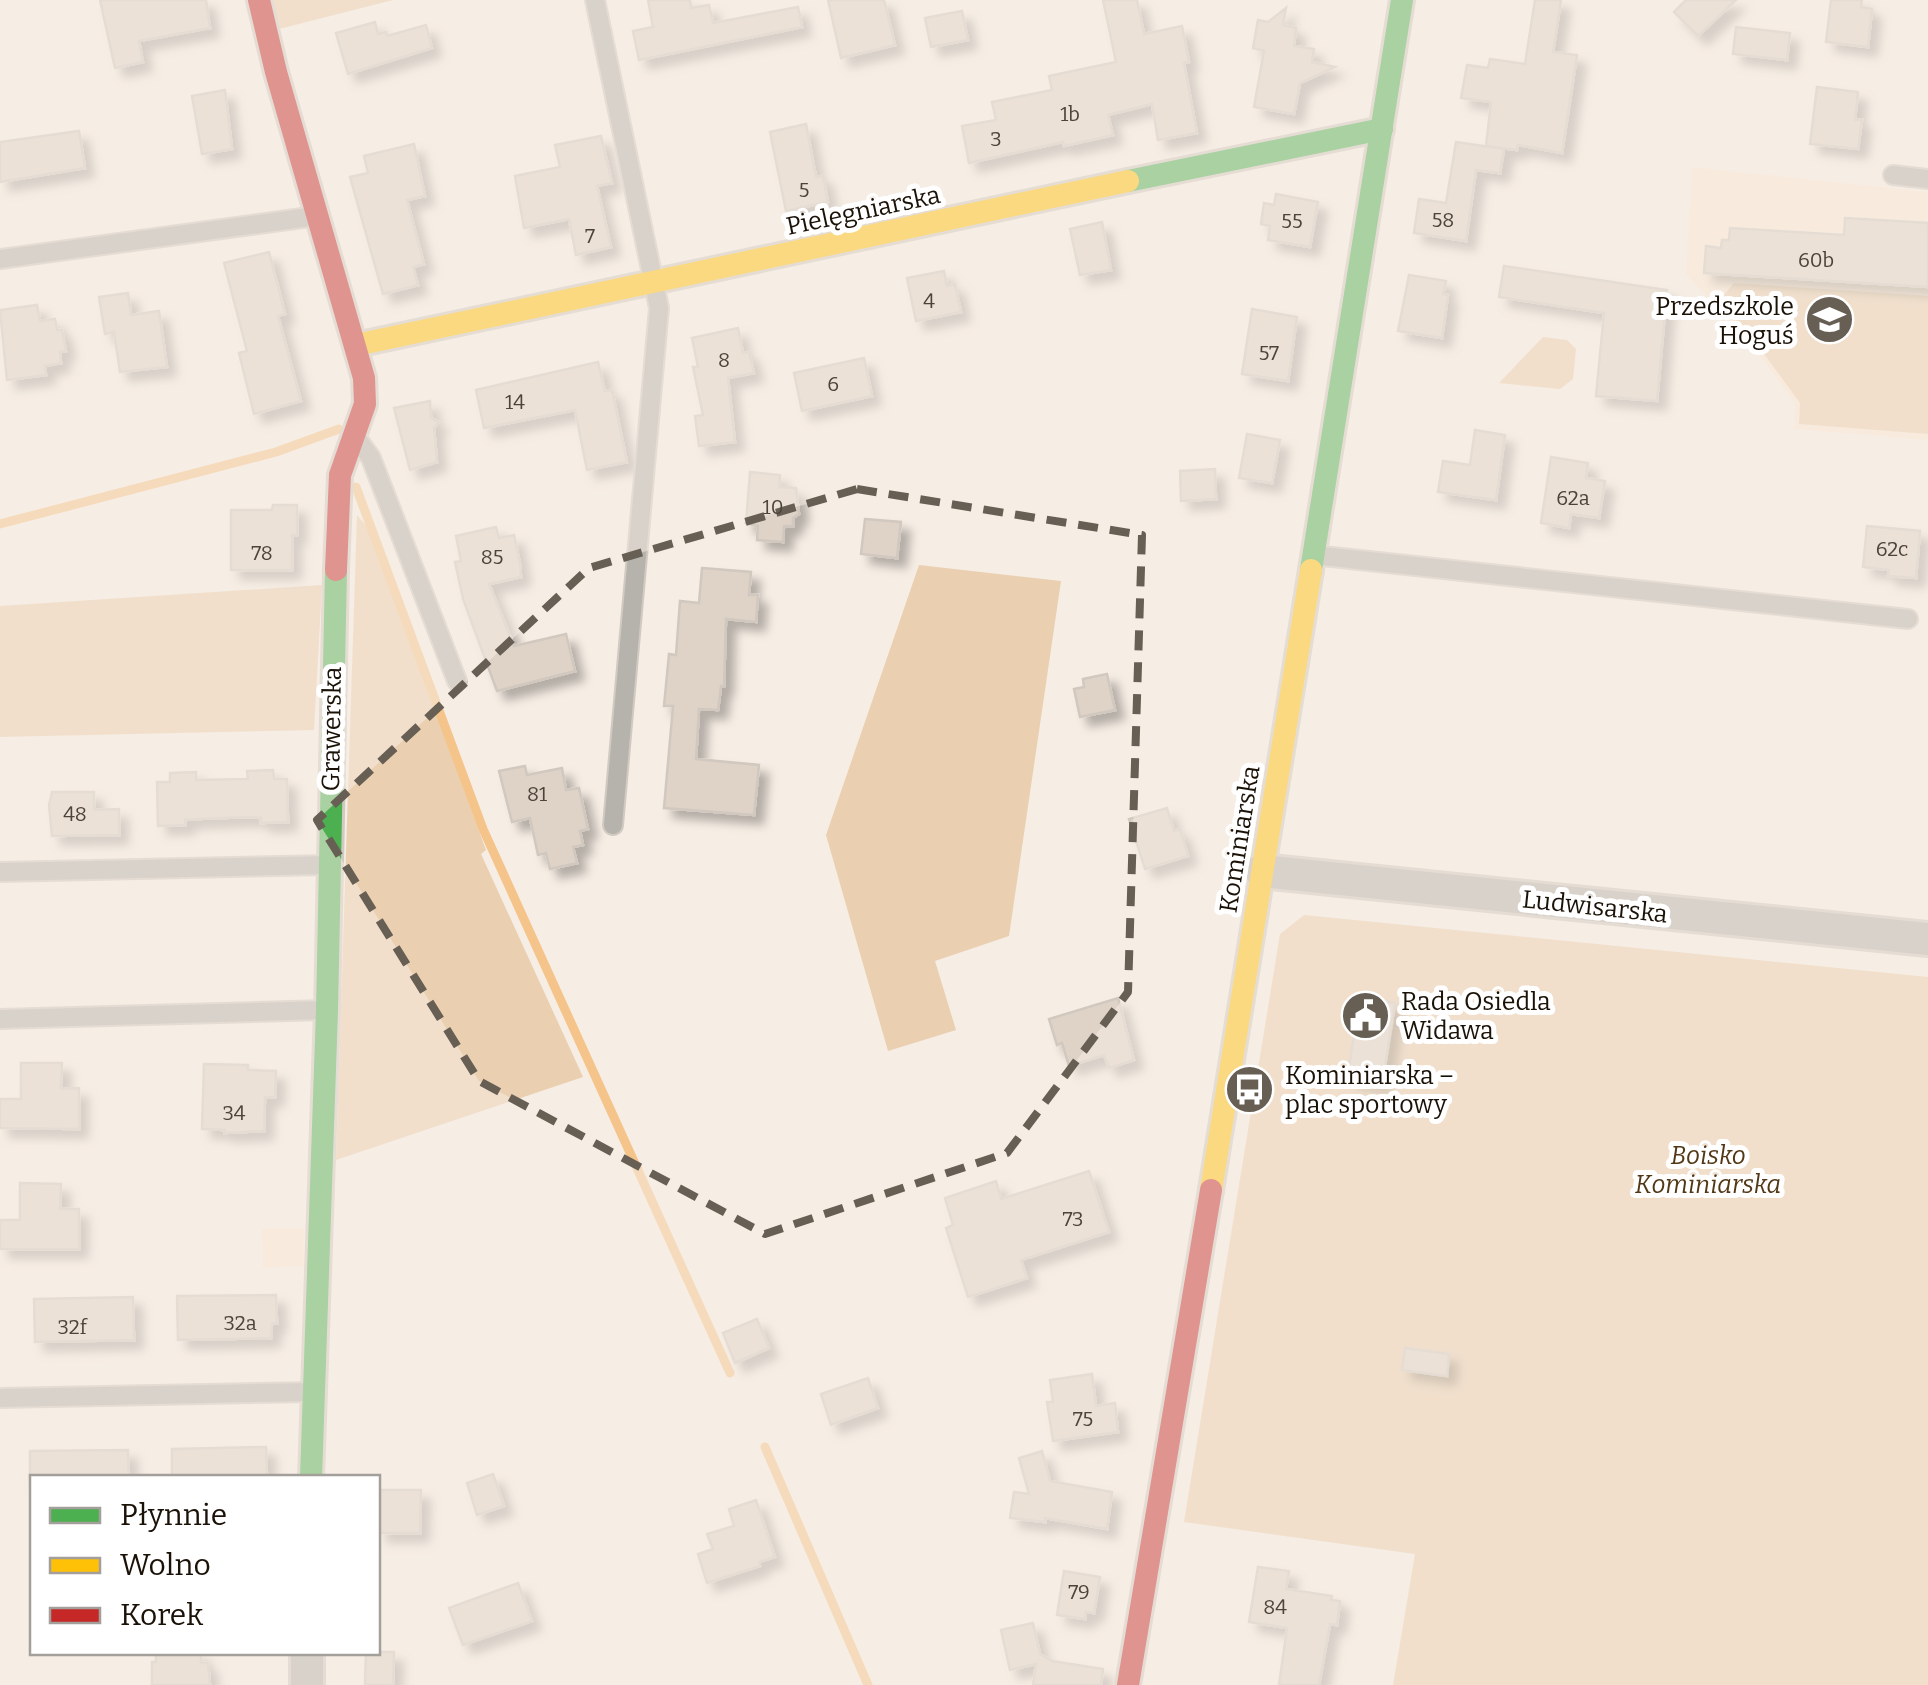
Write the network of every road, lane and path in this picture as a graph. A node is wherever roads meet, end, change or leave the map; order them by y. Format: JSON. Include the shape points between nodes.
{"nodes":[{"id":1,"x":259,"y":0,"type":"edge"},
{"id":2,"x":595,"y":0,"type":"edge"},
{"id":3,"x":1402,"y":0,"type":"edge"},
{"id":4,"x":1382,"y":129,"type":"junction"},
{"id":5,"x":1893,"y":175,"type":"dead end"},
{"id":6,"x":1928,"y":179,"type":"edge"},
{"id":7,"x":318,"y":216,"type":"junction"},
{"id":8,"x":0,"y":259,"type":"edge"},
{"id":9,"x":655,"y":283,"type":"junction"},
{"id":10,"x":356,"y":344,"type":"junction"},
{"id":11,"x":354,"y":436,"type":"junction"},
{"id":12,"x":1312,"y":555,"type":"junction"},
{"id":13,"x":1908,"y":619,"type":"dead end"},
{"id":14,"x":457,"y":682,"type":"dead end"},
{"id":15,"x":613,"y":825,"type":"dead end"},
{"id":16,"x":328,"y":865,"type":"junction"},
{"id":17,"x":1261,"y":871,"type":"junction"},
{"id":18,"x":0,"y":872,"type":"edge"},
{"id":19,"x":1928,"y":939,"type":"edge"},
{"id":20,"x":327,"y":1010,"type":"junction"},
{"id":21,"x":0,"y":1018,"type":"edge"},
{"id":22,"x":312,"y":1392,"type":"junction"},
{"id":23,"x":0,"y":1398,"type":"edge"},
{"id":24,"x":310,"y":1475,"type":"edge"},
{"id":25,"x":307,"y":1655,"type":"edge"},
{"id":26,"x":307,"y":1685,"type":"edge"},
{"id":27,"x":1128,"y":1685,"type":"edge"}],
"edges":[{"from":1,"to":7,"type":"street","name":"Grawerska"},
{"from":2,"to":9,"type":"lane"},
{"from":3,"to":4,"type":"street","name":"Kominiarska"},
{"from":4,"to":9,"type":"street","name":"Pielęgniarska"},
{"from":4,"to":12,"type":"street","name":"Kominiarska"},
{"from":5,"to":6,"type":"lane"},
{"from":7,"to":8,"type":"lane"},
{"from":7,"to":10,"type":"street","name":"Grawerska"},
{"from":9,"to":10,"type":"street","name":"Pielęgniarska"},
{"from":9,"to":15,"type":"lane","via":[[659,308]]},
{"from":10,"to":11,"type":"street","name":"Grawerska","via":[[366,392]]},
{"from":11,"to":14,"type":"lane","via":[[371,458]]},
{"from":11,"to":16,"type":"street","name":"Grawerska","via":[[337,497]]},
{"from":12,"to":13,"type":"lane"},
{"from":12,"to":17,"type":"street","name":"Kominiarska"},
{"from":16,"to":18,"type":"lane"},
{"from":16,"to":20,"type":"street","name":"Grawerska"},
{"from":17,"to":19,"type":"street","name":"Ludwisarska"},
{"from":17,"to":27,"type":"street","name":"Kominiarska"},
{"from":20,"to":21,"type":"lane"},
{"from":20,"to":22,"type":"street","name":"Grawerska"},
{"from":22,"to":23,"type":"lane"},
{"from":22,"to":24,"type":"street","name":"Grawerska"},
{"from":25,"to":26,"type":"street"}]}
